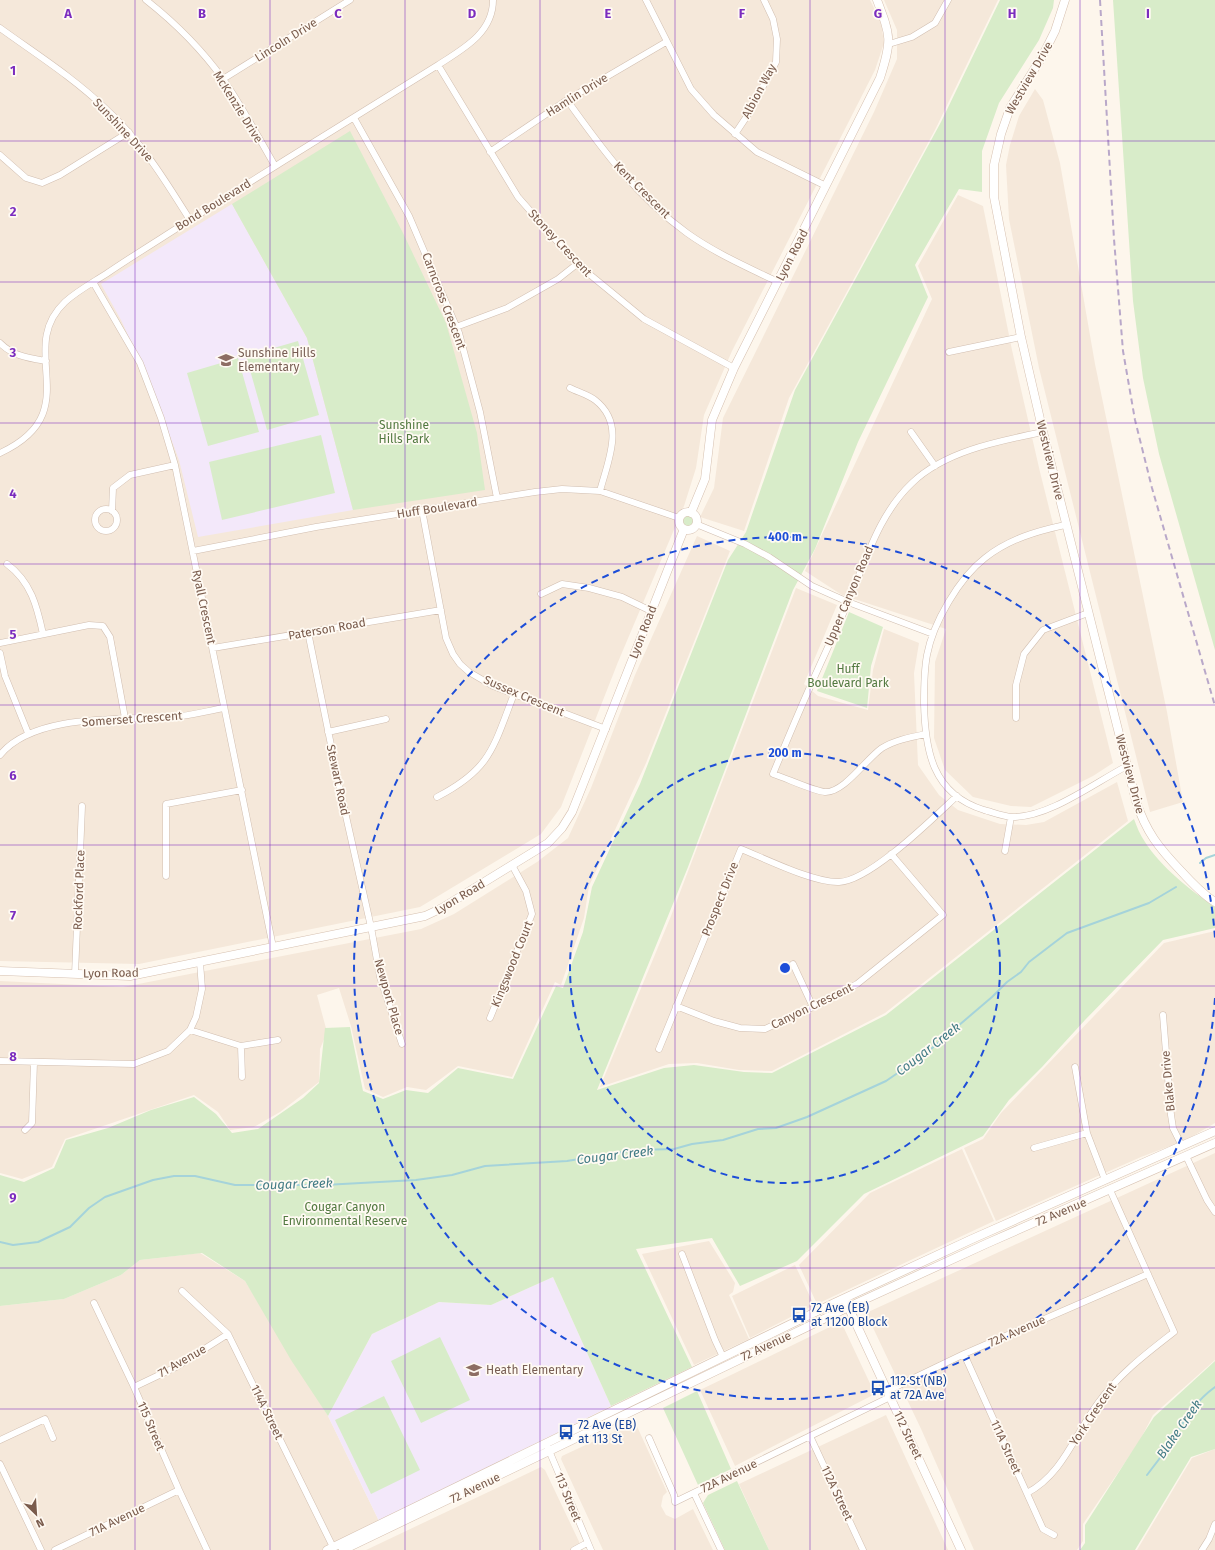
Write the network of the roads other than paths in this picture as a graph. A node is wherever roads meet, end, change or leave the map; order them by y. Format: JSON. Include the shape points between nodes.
{"nodes":[{"id":1,"x":146,"y":0,"type":"edge"},
{"id":2,"x":350,"y":0,"type":"edge"},
{"id":3,"x":493,"y":0,"type":"edge"},
{"id":4,"x":646,"y":0,"type":"edge"},
{"id":5,"x":764,"y":0,"type":"edge"},
{"id":6,"x":877,"y":0,"type":"edge"},
{"id":7,"x":948,"y":0,"type":"edge"},
{"id":8,"x":1065,"y":0,"type":"edge"},
{"id":9,"x":0,"y":28,"type":"edge"},
{"id":10,"x":666,"y":42,"type":"junction"},
{"id":11,"x":889,"y":44,"type":"junction"},
{"id":12,"x":438,"y":65,"type":"junction"},
{"id":13,"x":223,"y":79,"type":"junction"},
{"id":14,"x":567,"y":100,"type":"junction"},
{"id":15,"x":354,"y":118,"type":"junction"},
{"id":16,"x":129,"y":132,"type":"junction"},
{"id":17,"x":734,"y":134,"type":"junction"},
{"id":18,"x":490,"y":152,"type":"junction"},
{"id":19,"x":0,"y":155,"type":"edge"},
{"id":20,"x":275,"y":166,"type":"junction"},
{"id":21,"x":826,"y":186,"type":"junction"},
{"id":22,"x":190,"y":220,"type":"junction"},
{"id":23,"x":577,"y":264,"type":"junction"},
{"id":24,"x":93,"y":282,"type":"junction"},
{"id":25,"x":778,"y":282,"type":"junction"},
{"id":26,"x":456,"y":327,"type":"junction"},
{"id":27,"x":1021,"y":336,"type":"junction"},
{"id":28,"x":0,"y":343,"type":"edge"},
{"id":29,"x":949,"y":352,"type":"dead end"},
{"id":30,"x":46,"y":361,"type":"junction"},
{"id":31,"x":734,"y":368,"type":"junction"},
{"id":32,"x":570,"y":388,"type":"dead end"},
{"id":33,"x":911,"y":432,"type":"dead end"},
{"id":34,"x":1043,"y":432,"type":"junction"},
{"id":35,"x":0,"y":453,"type":"edge"},
{"id":36,"x":175,"y":465,"type":"junction"},
{"id":37,"x":935,"y":466,"type":"junction"},
{"id":38,"x":600,"y":491,"type":"junction"},
{"id":39,"x":497,"y":498,"type":"junction"},
{"id":40,"x":422,"y":510,"type":"junction"},
{"id":41,"x":112,"y":511,"type":"dead end"},
{"id":42,"x":691,"y":513,"type":"junction"},
{"id":43,"x":679,"y":518,"type":"junction"},
{"id":44,"x":696,"y":524,"type":"junction"},
{"id":45,"x":1065,"y":525,"type":"junction"},
{"id":46,"x":684,"y":529,"type":"junction"},
{"id":47,"x":193,"y":551,"type":"junction"},
{"id":48,"x":6,"y":564,"type":"dead end"},
{"id":49,"x":541,"y":594,"type":"dead end"},
{"id":50,"x":848,"y":602,"type":"junction"},
{"id":51,"x":440,"y":610,"type":"junction"},
{"id":52,"x":651,"y":611,"type":"junction"},
{"id":53,"x":1088,"y":613,"type":"junction"},
{"id":54,"x":308,"y":632,"type":"junction"},
{"id":55,"x":43,"y":634,"type":"junction"},
{"id":56,"x":933,"y":634,"type":"junction"},
{"id":57,"x":0,"y":643,"type":"edge"},
{"id":58,"x":213,"y":648,"type":"junction"},
{"id":59,"x":0,"y":653,"type":"edge"},
{"id":60,"x":514,"y":694,"type":"junction"},
{"id":61,"x":224,"y":708,"type":"junction"},
{"id":62,"x":125,"y":718,"type":"junction"},
{"id":63,"x":1016,"y":718,"type":"dead end"},
{"id":64,"x":386,"y":719,"type":"dead end"},
{"id":65,"x":606,"y":729,"type":"junction"},
{"id":66,"x":328,"y":732,"type":"junction"},
{"id":67,"x":28,"y":733,"type":"junction"},
{"id":68,"x":926,"y":734,"type":"junction"},
{"id":69,"x":0,"y":755,"type":"edge"},
{"id":70,"x":1128,"y":766,"type":"junction"},
{"id":71,"x":242,"y":790,"type":"junction"},
{"id":72,"x":957,"y":796,"type":"junction"},
{"id":73,"x":437,"y":797,"type":"dead end"},
{"id":74,"x":82,"y":806,"type":"dead end"},
{"id":75,"x":1011,"y":817,"type":"junction"},
{"id":76,"x":1005,"y":851,"type":"dead end"},
{"id":77,"x":891,"y":854,"type":"junction"},
{"id":78,"x":512,"y":866,"type":"junction"},
{"id":79,"x":166,"y":876,"type":"dead end"},
{"id":80,"x":1215,"y":902,"type":"edge"},
{"id":81,"x":372,"y":927,"type":"junction"},
{"id":82,"x":273,"y":947,"type":"junction"},
{"id":83,"x":200,"y":962,"type":"junction"},
{"id":84,"x":793,"y":964,"type":"dead end"},
{"id":85,"x":0,"y":971,"type":"edge"},
{"id":86,"x":75,"y":974,"type":"junction"},
{"id":87,"x":676,"y":1006,"type":"junction"},
{"id":88,"x":813,"y":1007,"type":"junction"},
{"id":89,"x":1163,"y":1014,"type":"dead end"},
{"id":90,"x":490,"y":1018,"type":"dead end"},
{"id":91,"x":190,"y":1030,"type":"junction"},
{"id":92,"x":278,"y":1040,"type":"dead end"},
{"id":93,"x":402,"y":1044,"type":"dead end"},
{"id":94,"x":241,"y":1046,"type":"junction"},
{"id":95,"x":659,"y":1049,"type":"dead end"},
{"id":96,"x":0,"y":1061,"type":"edge"},
{"id":97,"x":34,"y":1062,"type":"junction"},
{"id":98,"x":1075,"y":1067,"type":"dead end"},
{"id":99,"x":242,"y":1077,"type":"dead end"},
{"id":100,"x":25,"y":1130,"type":"dead end"},
{"id":101,"x":1215,"y":1132,"type":"edge"},
{"id":102,"x":1087,"y":1133,"type":"junction"},
{"id":103,"x":1215,"y":1143,"type":"edge"},
{"id":104,"x":1182,"y":1146,"type":"junction"},
{"id":105,"x":1034,"y":1148,"type":"dead end"},
{"id":106,"x":1186,"y":1156,"type":"junction"},
{"id":107,"x":1105,"y":1180,"type":"junction"},
{"id":108,"x":1110,"y":1190,"type":"junction"},
{"id":109,"x":1215,"y":1212,"type":"edge"},
{"id":110,"x":682,"y":1254,"type":"dead end"},
{"id":111,"x":1148,"y":1274,"type":"junction"},
{"id":112,"x":182,"y":1291,"type":"dead end"},
{"id":113,"x":845,"y":1299,"type":"junction"},
{"id":114,"x":94,"y":1303,"type":"dead end"},
{"id":115,"x":848,"y":1308,"type":"junction"},
{"id":116,"x":228,"y":1334,"type":"junction"},
{"id":117,"x":964,"y":1354,"type":"junction"},
{"id":118,"x":723,"y":1357,"type":"junction"},
{"id":119,"x":134,"y":1387,"type":"junction"},
{"id":120,"x":888,"y":1394,"type":"junction"},
{"id":121,"x":810,"y":1436,"type":"junction"},
{"id":122,"x":53,"y":1438,"type":"dead end"},
{"id":123,"x":649,"y":1438,"type":"dead end"},
{"id":124,"x":0,"y":1440,"type":"edge"},
{"id":125,"x":546,"y":1444,"type":"junction"},
{"id":126,"x":550,"y":1452,"type":"junction"},
{"id":127,"x":0,"y":1464,"type":"edge"},
{"id":128,"x":179,"y":1490,"type":"junction"},
{"id":129,"x":1027,"y":1492,"type":"junction"},
{"id":130,"x":694,"y":1493,"type":"junction"},
{"id":131,"x":1215,"y":1524,"type":"edge"},
{"id":132,"x":1054,"y":1535,"type":"dead end"},
{"id":133,"x":1212,"y":1540,"type":"edge"},
{"id":134,"x":587,"y":1543,"type":"junction"},
{"id":135,"x":330,"y":1549,"type":"edge"},
{"id":136,"x":41,"y":1550,"type":"edge"},
{"id":137,"x":55,"y":1550,"type":"edge"},
{"id":138,"x":207,"y":1550,"type":"edge"},
{"id":139,"x":343,"y":1550,"type":"edge"},
{"id":140,"x":574,"y":1550,"type":"edge"},
{"id":141,"x":591,"y":1550,"type":"edge"},
{"id":142,"x":721,"y":1550,"type":"edge"},
{"id":143,"x":863,"y":1550,"type":"edge"},
{"id":144,"x":962,"y":1550,"type":"edge"},
{"id":145,"x":1202,"y":1550,"type":"edge"}],
"edges":[{"from":1,"to":13,"type":"street","name":"McKenzie Drive","via":[[199,51]]},
{"from":2,"to":13,"type":"street","name":"Lincoln Drive"},
{"from":3,"to":12,"type":"street","name":"Bond Boulevard","via":[[488,24],[474,41]]},
{"from":4,"to":10,"type":"street"},
{"from":5,"to":17,"type":"street","name":"Albion Way","via":[[773,19],[777,39],[776,62],[747,116]]},
{"from":6,"to":11,"type":"street","name":"Lyon Road","via":[[888,29]]},
{"from":7,"to":11,"type":"street","via":[[935,23],[912,37]]},
{"from":8,"to":27,"type":"street","name":"Westview Drive","via":[[1056,31],[1010,108],[994,165],[994,197]]},
{"from":9,"to":16,"type":"street","name":"Sunshine Drive","via":[[74,81]]},
{"from":10,"to":14,"type":"street","name":"Hamlin Drive"},
{"from":10,"to":17,"type":"street","via":[[690,89]]},
{"from":11,"to":21,"type":"street","name":"Lyon Road","via":[[880,78]]},
{"from":12,"to":15,"type":"street","name":"Bond Boulevard"},
{"from":12,"to":18,"type":"street","name":"Stoney Crescent"},
{"from":13,"to":20,"type":"street","name":"McKenzie Drive"},
{"from":14,"to":18,"type":"street","name":"Hamlin Drive"},
{"from":14,"to":25,"type":"street","name":"Kent Crescent","via":[[627,179],[657,209],[688,234],[721,254]]},
{"from":15,"to":20,"type":"street","name":"Bond Boulevard"},
{"from":15,"to":26,"type":"street","name":"Carncross Crescent","via":[[409,216]]},
{"from":16,"to":19,"type":"street","via":[[60,175],[42,183],[26,178]]},
{"from":16,"to":22,"type":"street","name":"Sunshine Drive","via":[[157,168]]},
{"from":17,"to":21,"type":"street","via":[[757,152]]},
{"from":18,"to":23,"type":"street","name":"Stoney Crescent","via":[[518,197]]},
{"from":20,"to":22,"type":"street","name":"Bond Boulevard"},
{"from":21,"to":25,"type":"street","name":"Lyon Road"},
{"from":22,"to":24,"type":"street","name":"Bond Boulevard"},
{"from":23,"to":26,"type":"street","via":[[558,279],[507,308]]},
{"from":23,"to":31,"type":"street","name":"Stoney Crescent","via":[[644,319]]},
{"from":24,"to":30,"type":"street","name":"Bond Boulevard","via":[[65,303],[54,316],[45,350]]},
{"from":24,"to":36,"type":"street","name":"Ryall Crescent","via":[[140,363],[161,418]]},
{"from":25,"to":31,"type":"street","name":"Lyon Road"},
{"from":26,"to":39,"type":"street","name":"Carncross Crescent","via":[[480,412]]},
{"from":27,"to":29,"type":"street"},
{"from":27,"to":34,"type":"street","name":"Westview Drive"},
{"from":28,"to":30,"type":"street","via":[[17,356]]},
{"from":30,"to":35,"type":"street","name":"Bond Boulevard","via":[[48,394],[40,421],[32,432],[15,446]]},
{"from":31,"to":42,"type":"street","name":"Lyon Road","via":[[712,420],[704,479]]},
{"from":32,"to":38,"type":"street","via":[[595,399],[613,423],[614,438]]},
{"from":33,"to":37,"type":"street"},
{"from":34,"to":37,"type":"street","name":"Upper Canyon Road","via":[[993,443]]},
{"from":34,"to":45,"type":"street","name":"Westview Drive"},
{"from":36,"to":41,"type":"street","via":[[130,475],[113,488]]},
{"from":36,"to":47,"type":"street","name":"Ryall Crescent"},
{"from":37,"to":50,"type":"street","name":"Upper Canyon Road","via":[[912,482],[883,520]]},
{"from":38,"to":39,"type":"street","name":"Huff Boulevard","via":[[562,489]]},
{"from":38,"to":43,"type":"street","name":"Huff Boulevard"},
{"from":39,"to":40,"type":"street","name":"Huff Boulevard"},
{"from":40,"to":47,"type":"street","name":"Huff Boulevard"},
{"from":40,"to":51,"type":"street","name":"Sussex Crescent"},
{"from":42,"to":43,"type":"street","via":[[686,512]]},
{"from":42,"to":44,"type":"street","via":[[696,516]]},
{"from":43,"to":46,"type":"street","via":[[679,524]]},
{"from":44,"to":46,"type":"street","via":[[691,530]]},
{"from":44,"to":50,"type":"street","via":[[745,544],[812,586]]},
{"from":45,"to":53,"type":"street","name":"Westview Drive"},
{"from":45,"to":56,"type":"street","via":[[1021,537],[984,558],[968,574]]},
{"from":46,"to":52,"type":"street","name":"Lyon Road"},
{"from":47,"to":58,"type":"street","name":"Ryall Crescent"},
{"from":48,"to":55,"type":"street","via":[[18,572],[36,603]]},
{"from":49,"to":52,"type":"street","via":[[562,584],[590,588],[622,597]]},
{"from":50,"to":56,"type":"street"},
{"from":50,"to":68,"type":"street","name":"Upper Canyon Road","via":[[773,774],[824,792],[834,791],[843,786],[883,748],[903,739]]},
{"from":51,"to":54,"type":"street","name":"Paterson Road"},
{"from":51,"to":60,"type":"street","name":"Sussex Crescent","via":[[446,638],[460,664],[494,686]]},
{"from":52,"to":65,"type":"street","name":"Lyon Road"},
{"from":53,"to":63,"type":"street","via":[[1043,630],[1024,654],[1016,685]]},
{"from":53,"to":70,"type":"street","name":"Westview Drive"},
{"from":54,"to":58,"type":"street","name":"Paterson Road"},
{"from":54,"to":66,"type":"street","name":"Stewart Road"},
{"from":55,"to":57,"type":"street"},
{"from":55,"to":62,"type":"street","via":[[88,625],[103,626],[110,637]]},
{"from":56,"to":68,"type":"street","via":[[924,681]]},
{"from":58,"to":61,"type":"street","name":"Ryall Crescent"},
{"from":59,"to":67,"type":"street","via":[[5,676]]},
{"from":60,"to":65,"type":"street","name":"Sussex Crescent"},
{"from":60,"to":73,"type":"street","via":[[493,750],[484,764],[458,786]]},
{"from":61,"to":62,"type":"street","name":"Somerset Crescent","via":[[174,717]]},
{"from":61,"to":71,"type":"street","name":"Ryall Crescent"},
{"from":62,"to":67,"type":"street","name":"Somerset Crescent","via":[[81,721]]},
{"from":64,"to":66,"type":"street"},
{"from":65,"to":78,"type":"street","name":"Lyon Road","via":[[572,812],[562,828],[548,842]]},
{"from":66,"to":81,"type":"street","name":"Stewart Road"},
{"from":67,"to":69,"type":"street","name":"Somerset Crescent","via":[[11,743]]},
{"from":68,"to":72,"type":"street","via":[[931,761],[936,772],[942,782]]},
{"from":70,"to":75,"type":"street","via":[[1042,813]]},
{"from":70,"to":80,"type":"street","name":"Westview Drive","via":[[1136,801],[1159,848]]},
{"from":71,"to":79,"type":"street","via":[[166,804]]},
{"from":71,"to":82,"type":"street","name":"Ryall Crescent"},
{"from":72,"to":75,"type":"street","via":[[974,807]]},
{"from":72,"to":77,"type":"street","name":"Prospect Drive"},
{"from":74,"to":86,"type":"street","name":"Rockford Place"},
{"from":75,"to":76,"type":"street"},
{"from":77,"to":87,"type":"street","name":"Prospect Drive","via":[[860,875],[840,882],[818,880],[741,849]]},
{"from":77,"to":88,"type":"street","name":"Canyon Crescent","via":[[943,915],[858,984]]},
{"from":78,"to":81,"type":"street","name":"Lyon Road","via":[[425,916]]},
{"from":78,"to":90,"type":"street","name":"Kingswood Court","via":[[526,891],[532,914]]},
{"from":81,"to":82,"type":"street","name":"Lyon Road"},
{"from":81,"to":93,"type":"street","name":"Newport Place","via":[[380,977]]},
{"from":82,"to":83,"type":"street","name":"Lyon Road"},
{"from":83,"to":86,"type":"street","name":"Lyon Road","via":[[130,976]]},
{"from":83,"to":91,"type":"street","via":[[202,996]]},
{"from":84,"to":88,"type":"street"},
{"from":85,"to":86,"type":"street","name":"Lyon Road"},
{"from":87,"to":88,"type":"street","name":"Canyon Crescent","via":[[740,1028],[762,1029]]},
{"from":87,"to":95,"type":"street","name":"Prospect Drive"},
{"from":89,"to":104,"type":"street","name":"Blake Drive","via":[[1171,1115],[1173,1128]]},
{"from":91,"to":94,"type":"street"},
{"from":91,"to":97,"type":"street","via":[[168,1051],[134,1064]]},
{"from":92,"to":94,"type":"street"},
{"from":94,"to":99,"type":"street"},
{"from":96,"to":97,"type":"street"},
{"from":97,"to":100,"type":"street","via":[[32,1123]]},
{"from":98,"to":102,"type":"street"},
{"from":101,"to":104,"type":"street","name":"72 Avenue"},
{"from":102,"to":105,"type":"street"},
{"from":102,"to":107,"type":"street"},
{"from":103,"to":106,"type":"street","name":"72 Avenue"},
{"from":104,"to":107,"type":"street","name":"72 Avenue"},
{"from":106,"to":108,"type":"street","name":"72 Avenue"},
{"from":106,"to":109,"type":"street"},
{"from":107,"to":113,"type":"street","name":"72 Avenue"},
{"from":108,"to":111,"type":"street","name":"York Crescent"},
{"from":108,"to":115,"type":"street","name":"72 Avenue"},
{"from":110,"to":118,"type":"street","name":"72 Avenue"},
{"from":111,"to":117,"type":"street","name":"72A Avenue"},
{"from":111,"to":129,"type":"street","name":"York Crescent","via":[[1174,1332],[1121,1374],[1098,1403],[1055,1471],[1040,1486]]},
{"from":112,"to":116,"type":"street","name":"114A Street"},
{"from":113,"to":115,"type":"street","name":"112 Street"},
{"from":113,"to":118,"type":"street","name":"72 Avenue"},
{"from":114,"to":119,"type":"street","name":"115 Street"},
{"from":115,"to":120,"type":"street","name":"112 Street"},
{"from":115,"to":126,"type":"street","name":"72 Avenue"},
{"from":116,"to":119,"type":"street","name":"71 Avenue","via":[[176,1367]]},
{"from":116,"to":135,"type":"street","name":"114A Street"},
{"from":117,"to":120,"type":"street","name":"72A Avenue"},
{"from":117,"to":129,"type":"street","name":"111A Street"},
{"from":118,"to":125,"type":"street","name":"72 Avenue"},
{"from":119,"to":128,"type":"street","name":"115 Street"},
{"from":120,"to":121,"type":"street","name":"72A Avenue"},
{"from":120,"to":144,"type":"street","name":"112 Street"},
{"from":121,"to":130,"type":"street","name":"72A Avenue"},
{"from":121,"to":143,"type":"street","name":"112A Street"},
{"from":122,"to":124,"type":"street","via":[[45,1419]]},
{"from":123,"to":130,"type":"street","name":"72A Avenue","via":[[675,1502]]},
{"from":125,"to":126,"type":"street","name":"113 Street"},
{"from":125,"to":135,"type":"street","name":"72 Avenue"},
{"from":126,"to":134,"type":"street","name":"113 Street"},
{"from":126,"to":139,"type":"street","name":"72 Avenue"},
{"from":127,"to":136,"type":"street"},
{"from":128,"to":137,"type":"street","name":"71A Avenue"},
{"from":128,"to":138,"type":"street","name":"115 Street"},
{"from":129,"to":132,"type":"street","name":"111A Street","via":[[1043,1529]]},
{"from":130,"to":142,"type":"street"},
{"from":131,"to":133,"type":"street"},
{"from":133,"to":145,"type":"street"},
{"from":134,"to":140,"type":"street"},
{"from":134,"to":141,"type":"street","name":"113 Street"}]}
